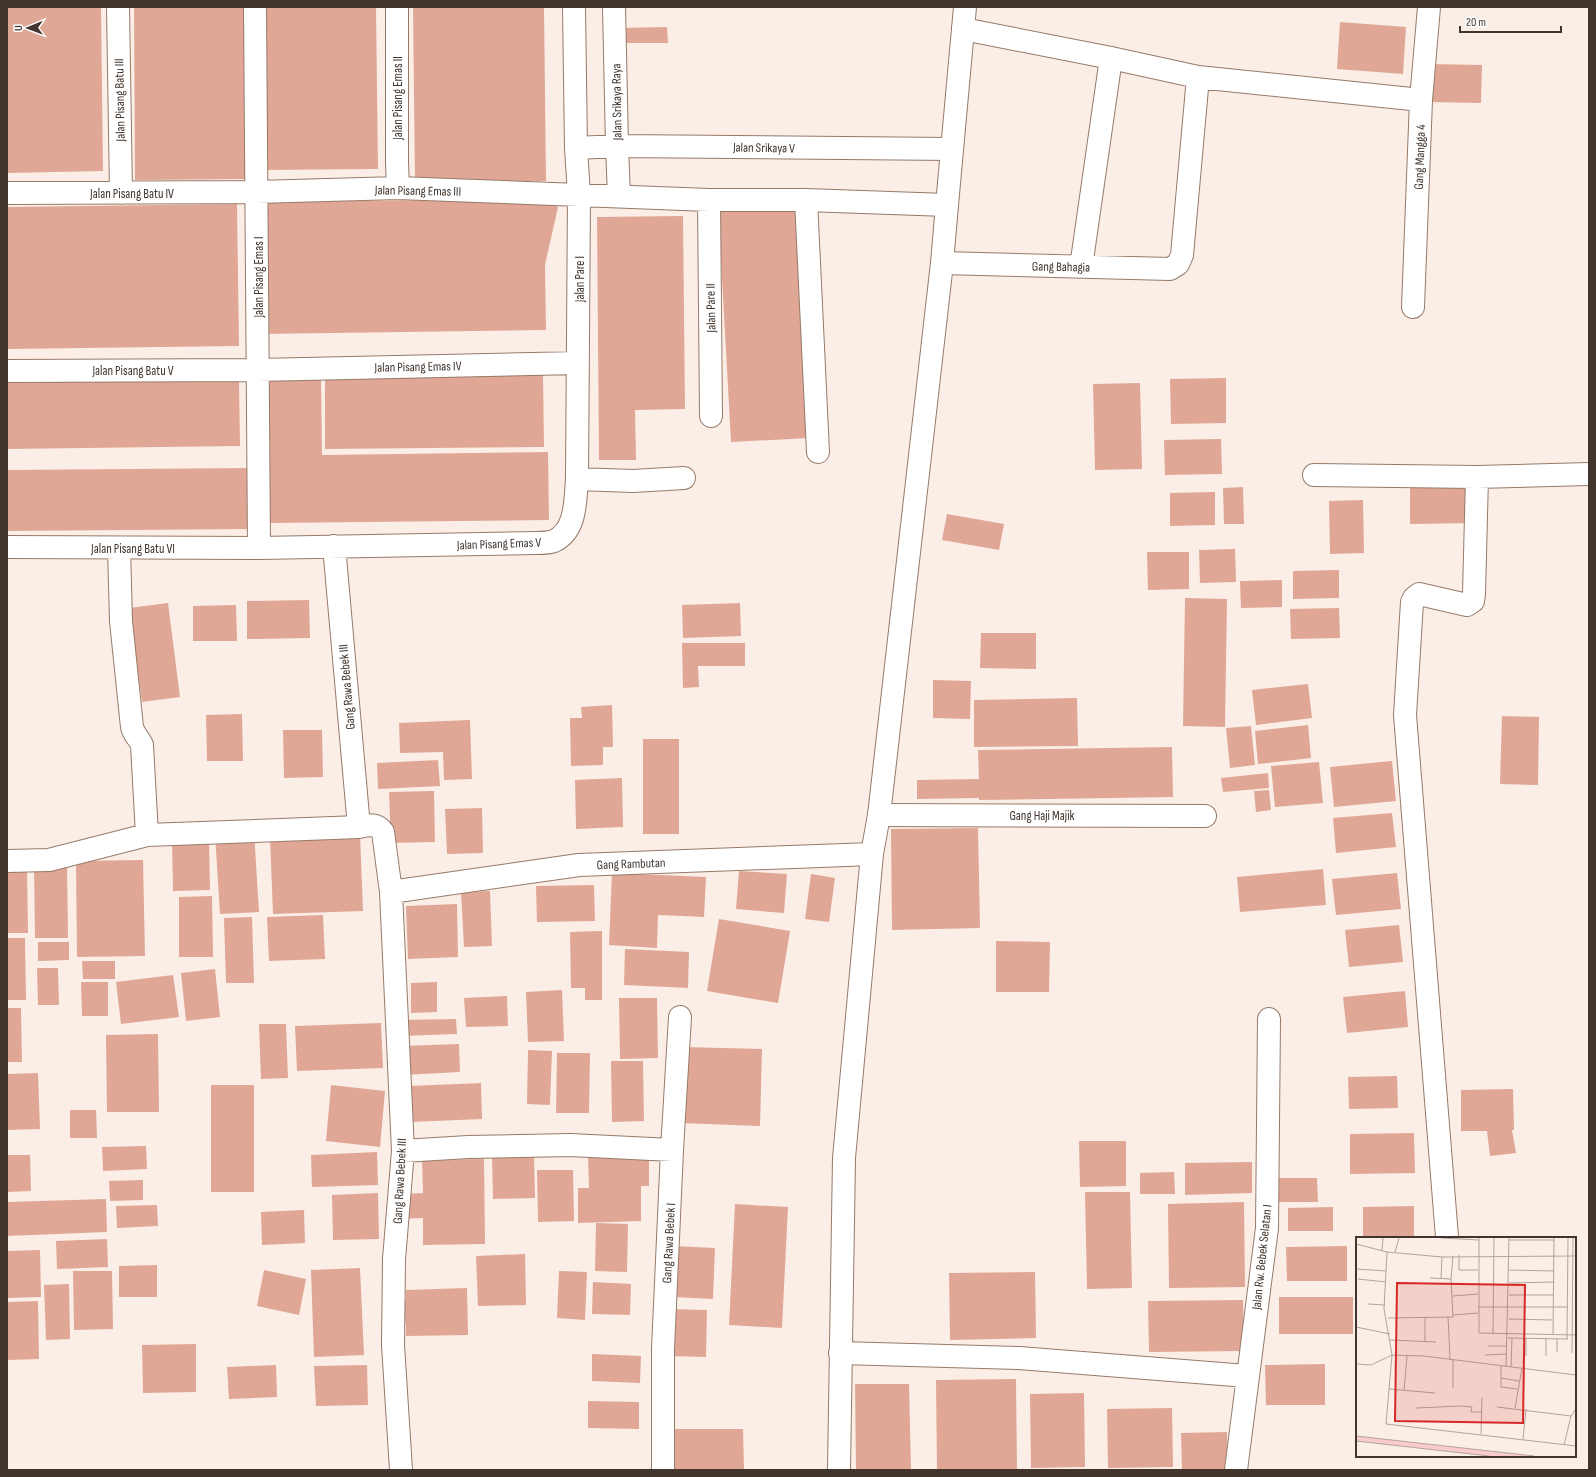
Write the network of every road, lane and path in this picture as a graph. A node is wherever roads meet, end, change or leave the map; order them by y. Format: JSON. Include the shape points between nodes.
{"nodes":[{"id":1,"x":118,"y":7,"type":"edge"},
{"id":2,"x":256,"y":7,"type":"edge"},
{"id":3,"x":397,"y":7,"type":"edge"},
{"id":4,"x":574,"y":7,"type":"edge"},
{"id":5,"x":614,"y":7,"type":"edge"},
{"id":6,"x":966,"y":7,"type":"edge"},
{"id":7,"x":1429,"y":7,"type":"edge"},
{"id":8,"x":963,"y":29,"type":"junction"},
{"id":9,"x":1111,"y":58,"type":"junction"},
{"id":10,"x":1198,"y":77,"type":"junction"},
{"id":11,"x":1421,"y":100,"type":"junction"},
{"id":12,"x":617,"y":146,"type":"junction"},
{"id":13,"x":576,"y":148,"type":"junction"},
{"id":14,"x":952,"y":149,"type":"junction"},
{"id":15,"x":398,"y":188,"type":"junction"},
{"id":16,"x":257,"y":192,"type":"junction"},
{"id":17,"x":7,"y":193,"type":"edge"},
{"id":18,"x":121,"y":193,"type":"junction"},
{"id":19,"x":580,"y":195,"type":"junction"},
{"id":20,"x":619,"y":196,"type":"junction"},
{"id":21,"x":709,"y":200,"type":"junction"},
{"id":22,"x":806,"y":200,"type":"junction"},
{"id":23,"x":946,"y":205,"type":"junction"},
{"id":24,"x":942,"y":263,"type":"junction"},
{"id":25,"x":1080,"y":267,"type":"junction"},
{"id":26,"x":1413,"y":307,"type":"dead end"},
{"id":27,"x":578,"y":363,"type":"junction"},
{"id":28,"x":258,"y":370,"type":"junction"},
{"id":29,"x":7,"y":371,"type":"edge"},
{"id":30,"x":711,"y":416,"type":"dead end"},
{"id":31,"x":818,"y":452,"type":"dead end"},
{"id":32,"x":1589,"y":474,"type":"edge"},
{"id":33,"x":1314,"y":475,"type":"dead end"},
{"id":34,"x":1477,"y":477,"type":"junction"},
{"id":35,"x":684,"y":478,"type":"dead end"},
{"id":36,"x":577,"y":479,"type":"junction"},
{"id":37,"x":334,"y":546,"type":"junction"},
{"id":38,"x":7,"y":547,"type":"edge"},
{"id":39,"x":119,"y":548,"type":"junction"},
{"id":40,"x":259,"y":548,"type":"junction"},
{"id":41,"x":879,"y":815,"type":"junction"},
{"id":42,"x":1205,"y":816,"type":"dead end"},
{"id":43,"x":359,"y":827,"type":"junction"},
{"id":44,"x":148,"y":835,"type":"junction"},
{"id":45,"x":872,"y":854,"type":"junction"},
{"id":46,"x":7,"y":861,"type":"edge"},
{"id":47,"x":391,"y":892,"type":"junction"},
{"id":48,"x":680,"y":1017,"type":"dead end"},
{"id":49,"x":1269,"y":1019,"type":"dead end"},
{"id":50,"x":672,"y":1150,"type":"junction"},
{"id":51,"x":403,"y":1151,"type":"junction"},
{"id":52,"x":1447,"y":1236,"type":"dead end"},
{"id":53,"x":840,"y":1353,"type":"junction"},
{"id":54,"x":1247,"y":1376,"type":"junction"},
{"id":55,"x":401,"y":1470,"type":"edge"},
{"id":56,"x":663,"y":1470,"type":"edge"},
{"id":57,"x":839,"y":1470,"type":"edge"},
{"id":58,"x":1236,"y":1470,"type":"edge"}],
"edges":[{"from":1,"to":18,"type":"street","name":"Jalan Pisang Batu III"},
{"from":2,"to":16,"type":"street","name":"Jalan Pisang Emas I"},
{"from":3,"to":15,"type":"street","name":"Jalan Pisang Emas II"},
{"from":4,"to":13,"type":"street"},
{"from":5,"to":12,"type":"street","name":"Jalan Srikaya Raya"},
{"from":6,"to":8,"type":"street"},
{"from":7,"to":11,"type":"street","name":"Gang Mangga 4"},
{"from":8,"to":9,"type":"street"},
{"from":8,"to":14,"type":"street"},
{"from":9,"to":10,"type":"street"},
{"from":9,"to":25,"type":"street"},
{"from":10,"to":11,"type":"street"},
{"from":10,"to":25,"type":"street","name":"Gang Bahagia","via":[[1182,255],[1178,264],[1170,268]]},
{"from":11,"to":26,"type":"street","name":"Gang Mangga 4"},
{"from":12,"to":13,"type":"street","name":"Jalan Srikaya V"},
{"from":12,"to":14,"type":"street","name":"Jalan Srikaya V"},
{"from":12,"to":20,"type":"street","name":"Jalan Srikaya Raya"},
{"from":13,"to":19,"type":"street"},
{"from":14,"to":23,"type":"street"},
{"from":15,"to":16,"type":"street","name":"Jalan Pisang Emas III"},
{"from":15,"to":19,"type":"street","name":"Jalan Pisang Emas III"},
{"from":16,"to":18,"type":"street","name":"Jalan Pisang Batu IV"},
{"from":16,"to":28,"type":"street","name":"Jalan Pisang Emas I"},
{"from":17,"to":18,"type":"street","name":"Jalan Pisang Batu IV"},
{"from":19,"to":20,"type":"street"},
{"from":19,"to":27,"type":"street","name":"Jalan Pare I"},
{"from":20,"to":21,"type":"street"},
{"from":21,"to":22,"type":"street"},
{"from":21,"to":30,"type":"street","name":"Jalan Pare II"},
{"from":22,"to":23,"type":"street"},
{"from":22,"to":31,"type":"street"},
{"from":23,"to":24,"type":"street"},
{"from":24,"to":25,"type":"street","name":"Gang Bahagia"},
{"from":24,"to":41,"type":"street"},
{"from":27,"to":28,"type":"street","name":"Jalan Pisang Emas IV"},
{"from":27,"to":36,"type":"street","name":"Jalan Pisang Emas V"},
{"from":28,"to":29,"type":"street","name":"Jalan Pisang Batu V"},
{"from":28,"to":40,"type":"street","name":"Jalan Pisang Emas I"},
{"from":32,"to":34,"type":"street"},
{"from":33,"to":34,"type":"street"},
{"from":34,"to":52,"type":"street","via":[[1473,601],[1467,605],[1419,594],[1414,598],[1405,715]]},
{"from":35,"to":36,"type":"street"},
{"from":36,"to":37,"type":"street","name":"Jalan Pisang Emas V","via":[[573,516],[568,530],[554,541]]},
{"from":37,"to":40,"type":"street","name":"Jalan Pisang Emas V"},
{"from":37,"to":43,"type":"street","name":"Gang Rawa Bebek III"},
{"from":38,"to":39,"type":"street","name":"Jalan Pisang Batu VI"},
{"from":39,"to":40,"type":"street","name":"Jalan Pisang Batu VI"},
{"from":39,"to":44,"type":"street","via":[[121,621],[131,720],[133,734],[142,745]]},
{"from":41,"to":42,"type":"street","name":"Gang Haji Majik"},
{"from":41,"to":45,"type":"street"},
{"from":43,"to":44,"type":"street","name":"Gang Rawa Bebek III"},
{"from":43,"to":47,"type":"street","name":"Gang Rawa Bebek III","via":[[375,825],[383,832]]},
{"from":44,"to":46,"type":"street","name":"Gang Rawa Bebek III","via":[[49,860]]},
{"from":45,"to":47,"type":"street","name":"Gang Rambutan","via":[[579,865]]},
{"from":45,"to":53,"type":"street","via":[[844,1158]]},
{"from":47,"to":51,"type":"street","name":"Gang Rawa Bebek III"},
{"from":48,"to":50,"type":"street","name":"Gang Rawa Bebek I"},
{"from":49,"to":54,"type":"street","name":"Jalan Rw. Bebek Selatan I","via":[[1267,1228]]},
{"from":50,"to":51,"type":"street","via":[[570,1145]]},
{"from":50,"to":56,"type":"street","name":"Gang Rawa Bebek I","via":[[663,1349]]},
{"from":51,"to":55,"type":"street","name":"Gang Rawa Bebek III","via":[[394,1259],[393,1345]]},
{"from":53,"to":54,"type":"street","via":[[1019,1358]]},
{"from":53,"to":57,"type":"street"},
{"from":54,"to":58,"type":"street","name":"Jalan Rw. Bebek Selatan I"}]}
